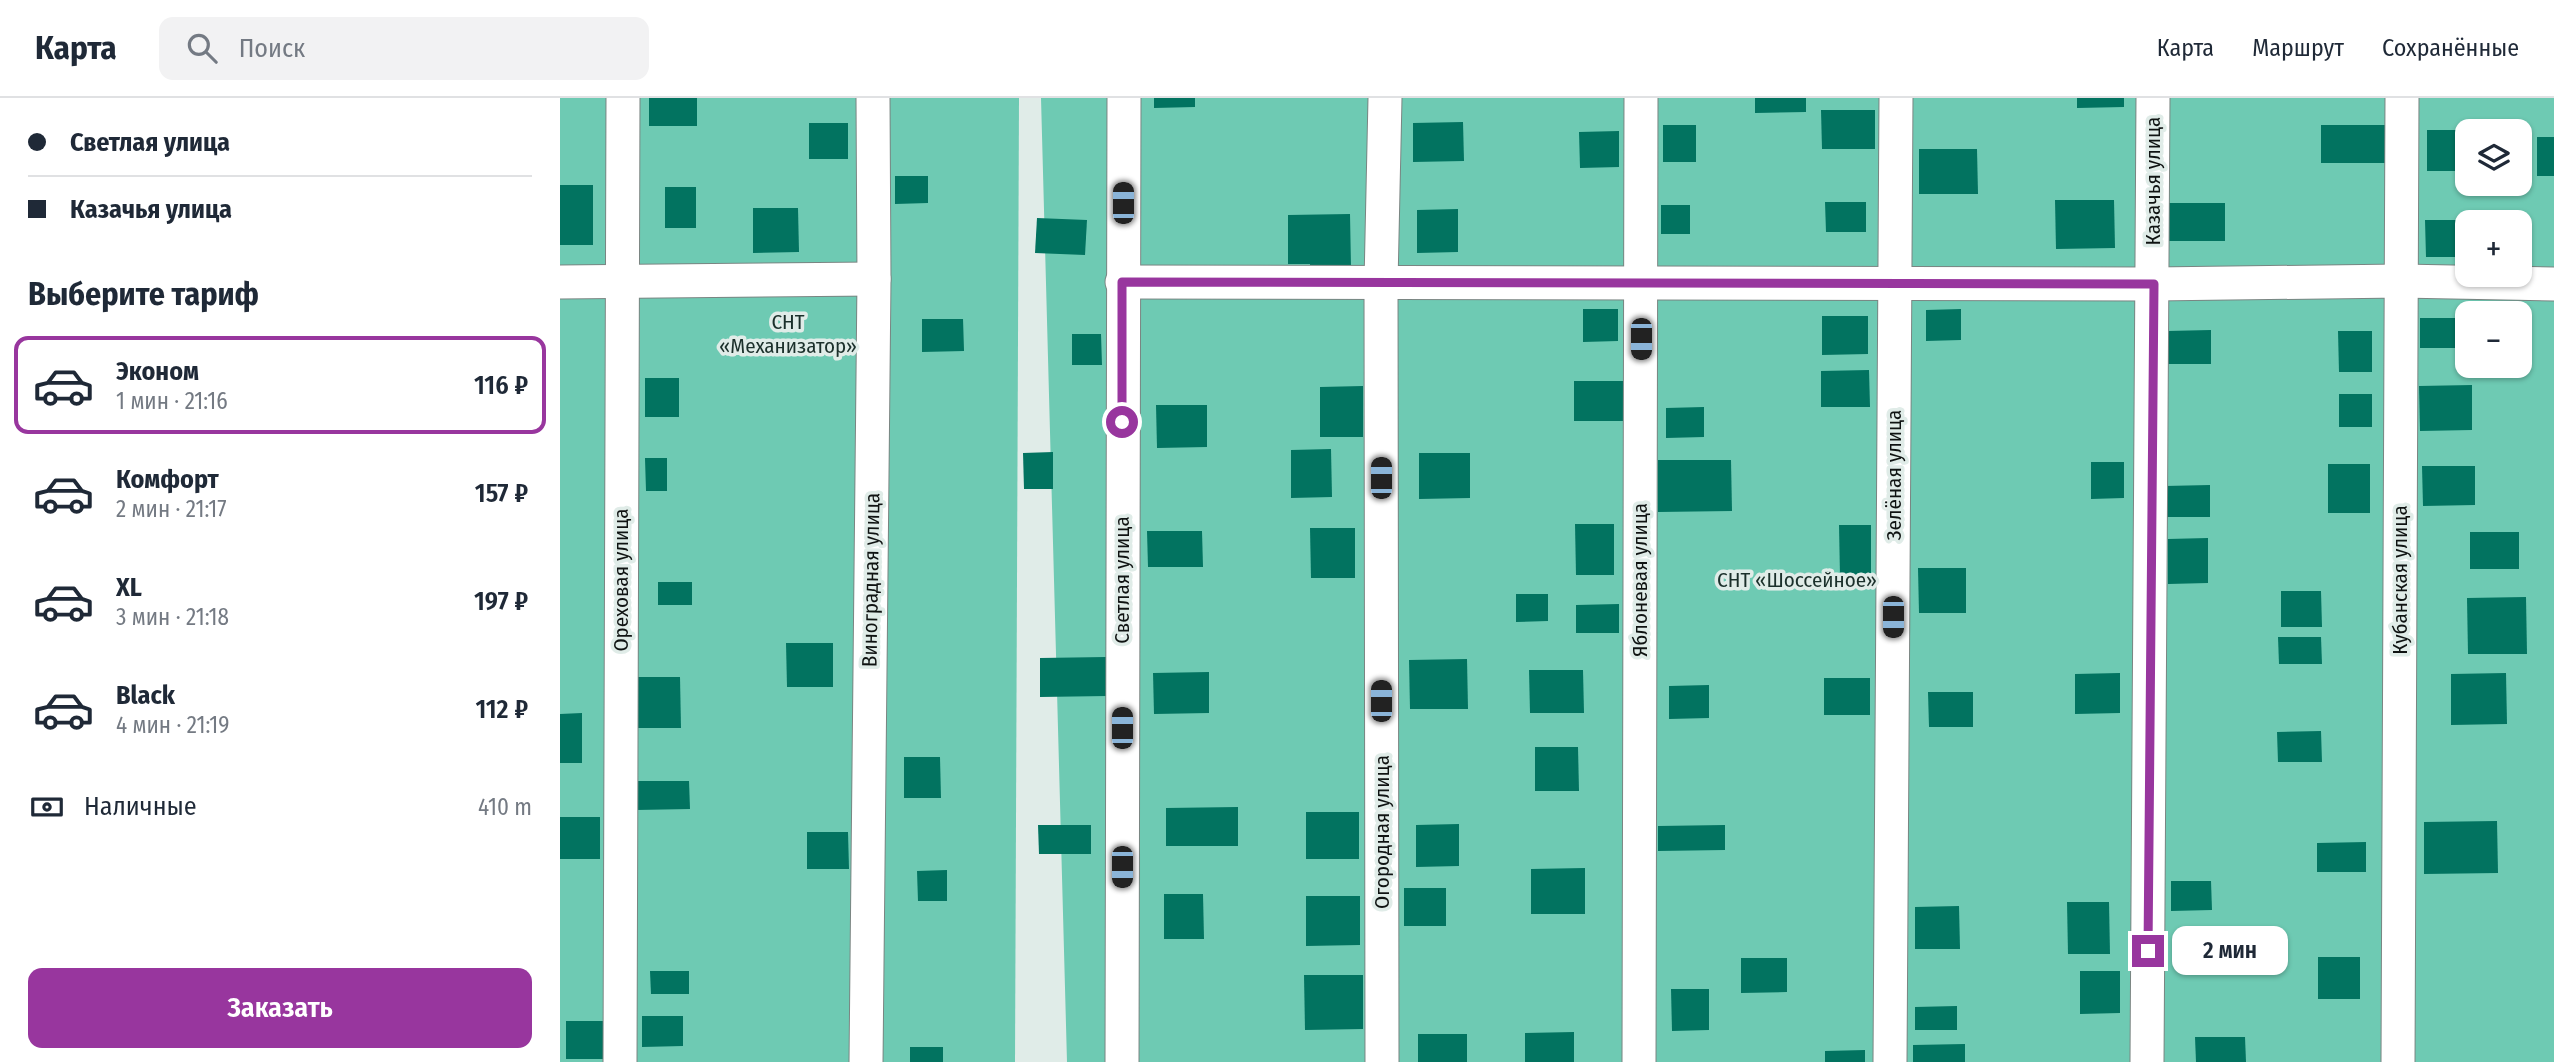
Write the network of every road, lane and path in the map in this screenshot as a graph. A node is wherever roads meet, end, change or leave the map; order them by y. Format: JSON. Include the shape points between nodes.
{"nodes":[{"id":1,"x":623,"y":98,"type":"edge"},
{"id":2,"x":873,"y":98,"type":"edge"},
{"id":3,"x":1124,"y":98,"type":"edge"},
{"id":4,"x":1385,"y":98,"type":"edge"},
{"id":5,"x":1641,"y":98,"type":"edge"},
{"id":6,"x":1896,"y":98,"type":"edge"},
{"id":7,"x":2153,"y":98,"type":"edge"},
{"id":8,"x":2402,"y":98,"type":"edge"},
{"id":9,"x":874,"y":279,"type":"junction"},
{"id":10,"x":2401,"y":281,"type":"junction"},
{"id":11,"x":560,"y":282,"type":"edge"},
{"id":12,"x":1122,"y":282,"type":"junction"},
{"id":13,"x":1895,"y":282,"type":"junction"},
{"id":14,"x":622,"y":283,"type":"junction"},
{"id":15,"x":1381,"y":283,"type":"junction"},
{"id":16,"x":1641,"y":283,"type":"junction"},
{"id":17,"x":2154,"y":284,"type":"junction"},
{"id":18,"x":2554,"y":284,"type":"edge"},
{"id":19,"x":620,"y":1062,"type":"edge"},
{"id":20,"x":866,"y":1062,"type":"edge"},
{"id":21,"x":1122,"y":1062,"type":"edge"},
{"id":22,"x":1382,"y":1062,"type":"edge"},
{"id":23,"x":1639,"y":1062,"type":"edge"},
{"id":24,"x":1890,"y":1062,"type":"edge"},
{"id":25,"x":2147,"y":1062,"type":"edge"},
{"id":26,"x":2398,"y":1062,"type":"edge"}],
"edges":[{"from":1,"to":14,"type":"street","name":"Ореховая улица"},
{"from":2,"to":9,"type":"street","name":"Виноградная улица"},
{"from":3,"to":12,"type":"street","name":"Светлая улица"},
{"from":4,"to":15,"type":"street","name":"Огородная улица"},
{"from":5,"to":16,"type":"street","name":"Яблоневая улица"},
{"from":6,"to":13,"type":"street","name":"Зелёная улица"},
{"from":7,"to":17,"type":"street","name":"Казачья улица"},
{"from":8,"to":10,"type":"street","name":"Кубанская улица"},
{"from":9,"to":14,"type":"street"},
{"from":9,"to":20,"type":"street","name":"Виноградная улица"},
{"from":10,"to":17,"type":"street"},
{"from":10,"to":18,"type":"street"},
{"from":10,"to":26,"type":"street","name":"Кубанская улица"},
{"from":11,"to":14,"type":"street"},
{"from":12,"to":15,"type":"street"},
{"from":12,"to":21,"type":"street","name":"Светлая улица"},
{"from":13,"to":16,"type":"street"},
{"from":13,"to":17,"type":"street"},
{"from":13,"to":24,"type":"street","name":"Зелёная улица"},
{"from":14,"to":19,"type":"street","name":"Ореховая улица"},
{"from":15,"to":16,"type":"street"},
{"from":15,"to":22,"type":"street","name":"Огородная улица"},
{"from":16,"to":23,"type":"street","name":"Яблоневая улица"},
{"from":17,"to":25,"type":"street","name":"Казачья улица"}]}
